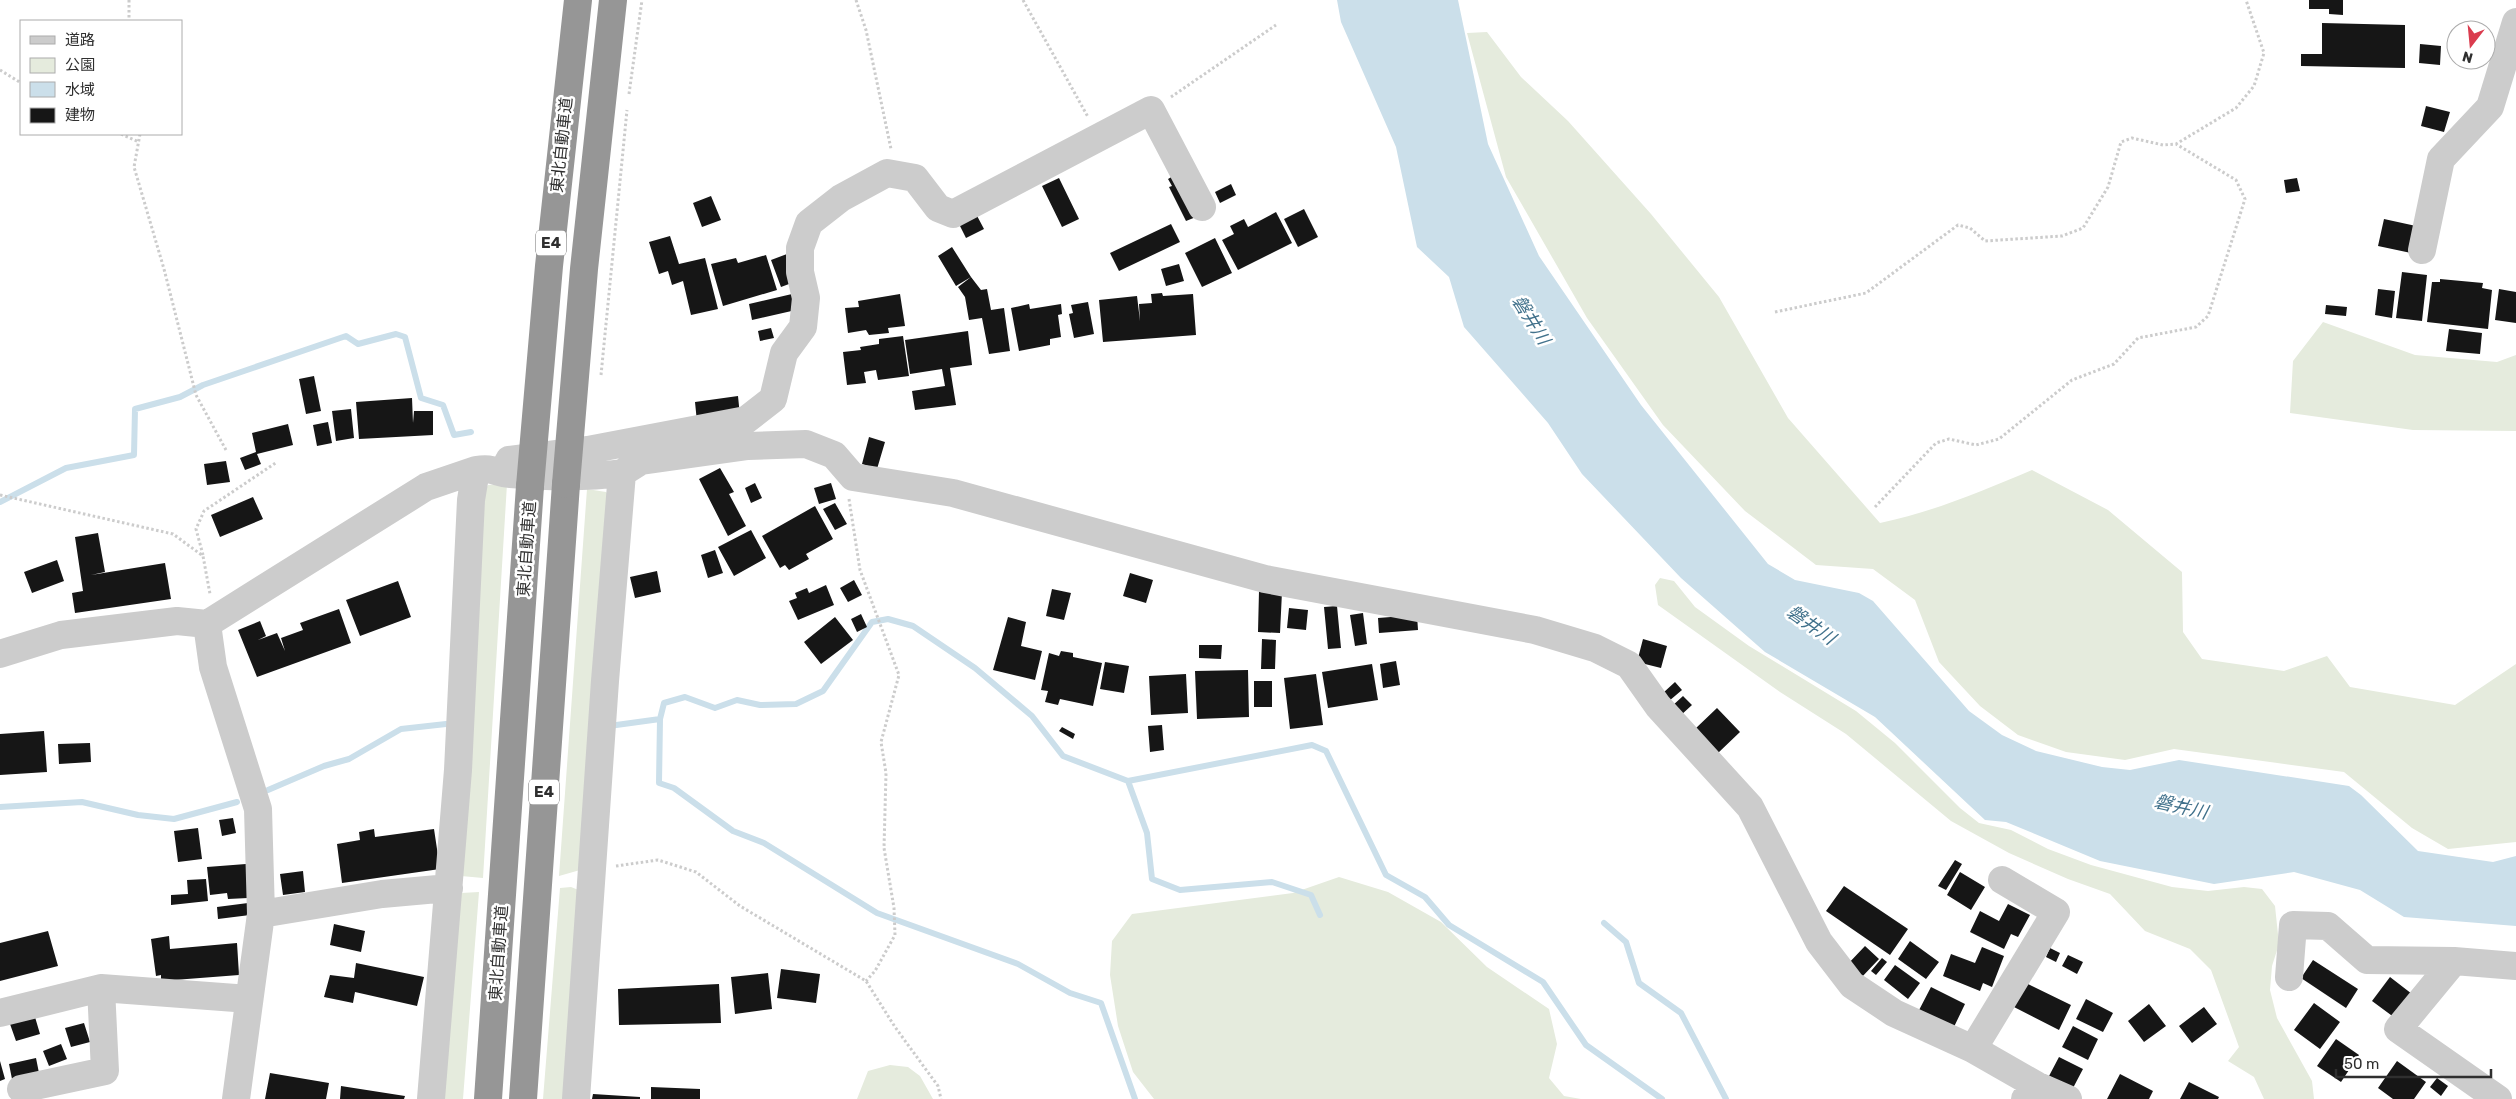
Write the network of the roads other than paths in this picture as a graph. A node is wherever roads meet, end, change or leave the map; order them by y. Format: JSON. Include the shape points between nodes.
{"nodes":[{"id":1,"x":578,"y":0,"type":"edge"},
{"id":2,"x":613,"y":0,"type":"edge"},
{"id":3,"x":2516,"y":22,"type":"edge"},
{"id":4,"x":1202,"y":207,"type":"dead end"},
{"id":5,"x":2422,"y":250,"type":"dead end"},
{"id":6,"x":492,"y":466,"type":"junction"},
{"id":7,"x":622,"y":474,"type":"junction"},
{"id":8,"x":211,"y":622,"type":"junction"},
{"id":9,"x":0,"y":654,"type":"edge"},
{"id":10,"x":2002,"y":880,"type":"dead end"},
{"id":11,"x":449,"y":888,"type":"junction"},
{"id":12,"x":261,"y":914,"type":"junction"},
{"id":13,"x":2454,"y":961,"type":"junction"},
{"id":14,"x":2516,"y":966,"type":"edge"},
{"id":15,"x":2289,"y":977,"type":"dead end"},
{"id":16,"x":101,"y":988,"type":"junction"},
{"id":17,"x":249,"y":999,"type":"junction"},
{"id":18,"x":0,"y":1012,"type":"edge"},
{"id":19,"x":1973,"y":1049,"type":"junction"},
{"id":20,"x":20,"y":1089,"type":"dead end"},
{"id":21,"x":2031,"y":1092,"type":"edge"},
{"id":22,"x":236,"y":1099,"type":"edge"},
{"id":23,"x":431,"y":1099,"type":"edge"},
{"id":24,"x":488,"y":1099,"type":"edge"},
{"id":25,"x":523,"y":1099,"type":"edge"},
{"id":26,"x":576,"y":1099,"type":"edge"},
{"id":27,"x":2068,"y":1099,"type":"edge"},
{"id":28,"x":2498,"y":1099,"type":"edge"}],
"edges":[{"from":1,"to":24,"type":"highway","name":"東北自動車道","number":"E4","bridge":true,"via":[[549,266],[530,486]]},
{"from":2,"to":25,"type":"highway","number":"E4","bridge":true,"via":[[584,270],[566,484]]},
{"from":3,"to":5,"type":"street","via":[[2490,107],[2441,159]]},
{"from":4,"to":6,"type":"street","via":[[1151,110],[954,214],[938,208],[915,178],[887,173],[841,198],[809,223],[800,248],[800,272],[806,298],[804,327],[784,352],[773,399],[746,420]]},
{"from":6,"to":7,"type":"street","via":[[506,474],[587,478]]},
{"from":6,"to":8,"type":"street","via":[[426,487]]},
{"from":6,"to":11,"type":"street","via":[[472,500]]},
{"from":7,"to":19,"type":"street","via":[[640,461],[748,446],[806,444],[834,456],[853,477],[953,493],[1265,579],[1535,630],[1595,648],[1629,665],[1658,706],[1750,807],[1820,942],[1852,985],[1894,1014]]},
{"from":7,"to":26,"type":"street"},
{"from":8,"to":9,"type":"street","via":[[177,621],[61,635]]},
{"from":8,"to":12,"type":"street","via":[[213,667],[258,810]]},
{"from":10,"to":19,"type":"street","via":[[2056,912]]},
{"from":11,"to":12,"type":"street","via":[[382,894]]},
{"from":11,"to":23,"type":"street"},
{"from":12,"to":17,"type":"street"},
{"from":13,"to":14,"type":"street"},
{"from":13,"to":15,"type":"street","via":[[2367,960],[2328,926],[2293,925]]},
{"from":13,"to":28,"type":"street","via":[[2398,1029]]},
{"from":16,"to":17,"type":"street"},
{"from":16,"to":18,"type":"street"},
{"from":16,"to":20,"type":"street","via":[[105,1071]]},
{"from":17,"to":22,"type":"street"},
{"from":19,"to":21,"type":"street"},
{"from":21,"to":27,"type":"street"}]}
